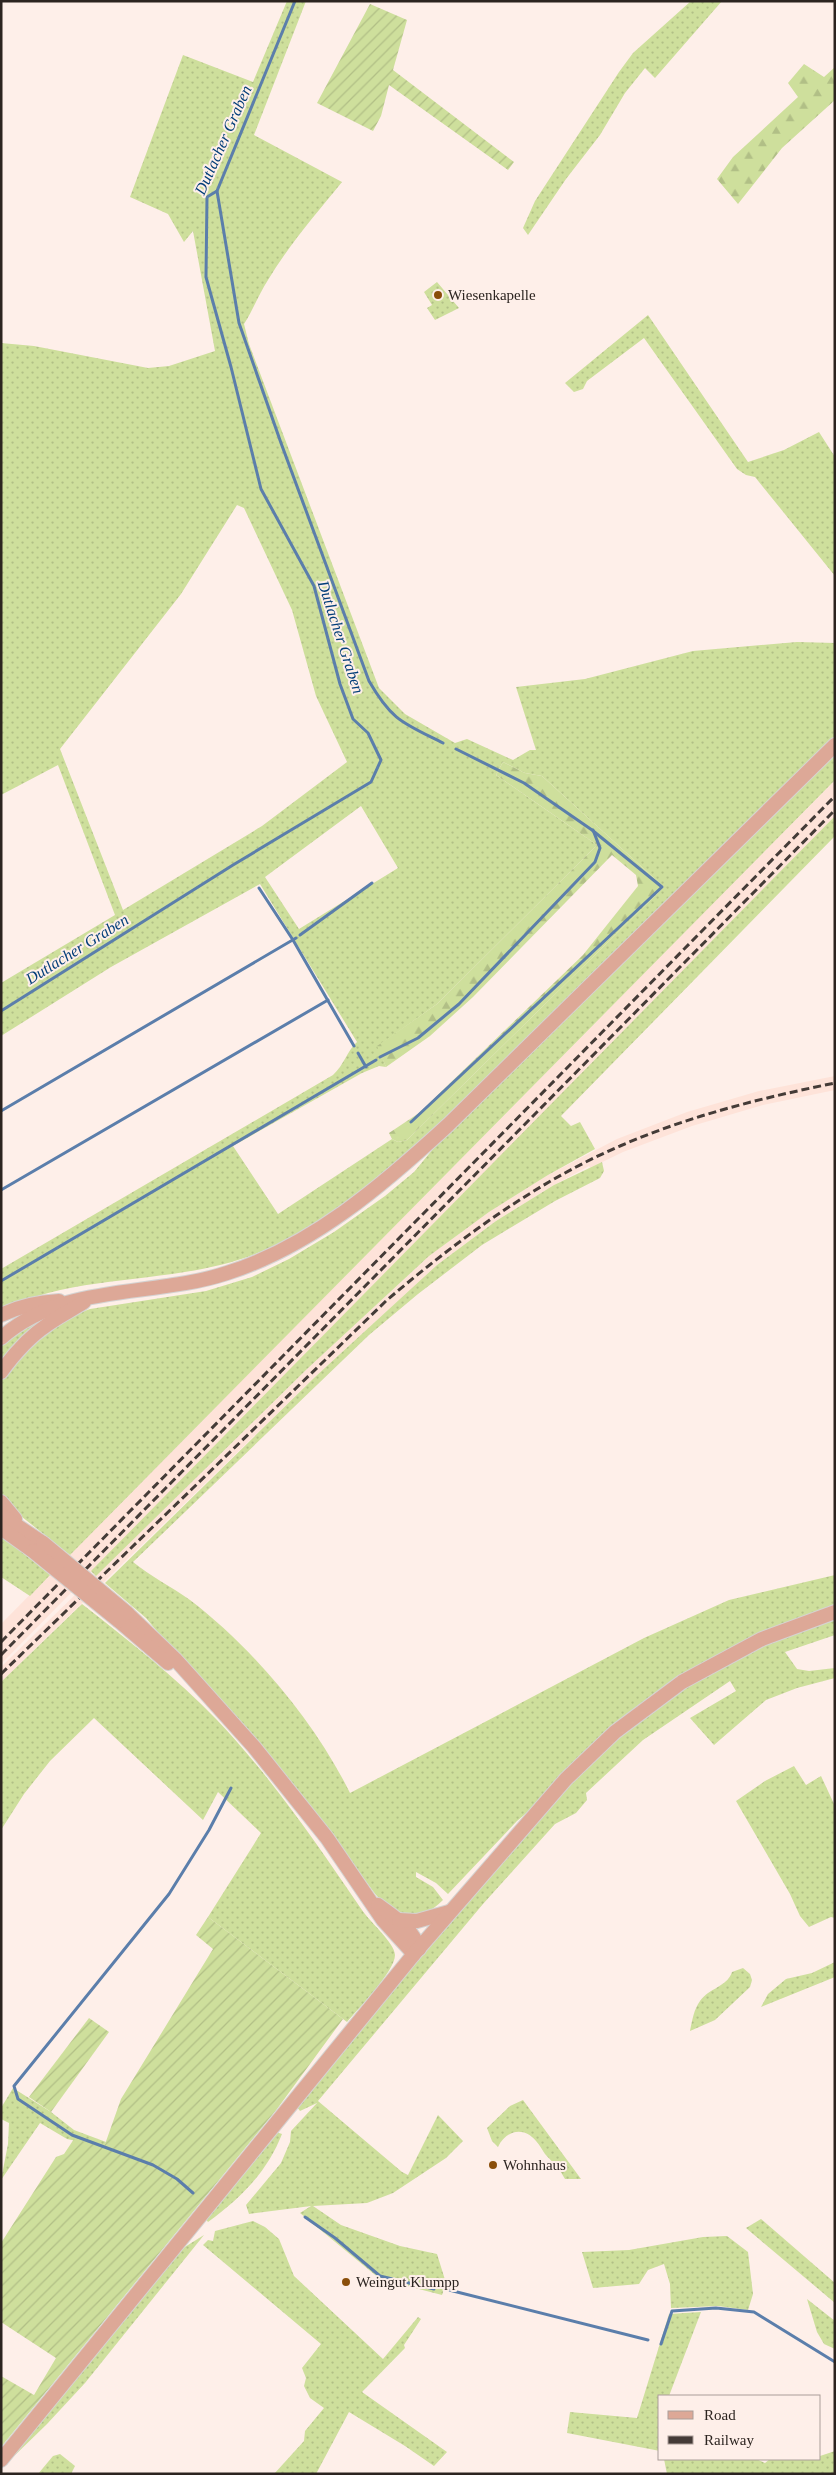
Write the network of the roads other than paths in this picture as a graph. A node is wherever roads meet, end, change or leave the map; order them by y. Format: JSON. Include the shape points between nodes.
{"nodes":[{"id":1,"x":835,"y":745,"type":"edge"},
{"id":2,"x":93,"y":1296,"type":"junction"},
{"id":3,"x":74,"y":1300,"type":"junction"},
{"id":4,"x":1,"y":1315,"type":"edge"},
{"id":5,"x":1,"y":1338,"type":"edge"},
{"id":6,"x":1,"y":1372,"type":"edge"},
{"id":7,"x":1,"y":1502,"type":"edge"},
{"id":8,"x":1,"y":1515,"type":"edge"},
{"id":9,"x":1,"y":1528,"type":"edge"},
{"id":10,"x":25,"y":1531,"type":"junction"},
{"id":11,"x":38,"y":1547,"type":"junction"},
{"id":12,"x":835,"y":1612,"type":"edge"},
{"id":13,"x":373,"y":1901,"type":"junction"},
{"id":14,"x":450,"y":1912,"type":"junction"},
{"id":15,"x":399,"y":1920,"type":"junction"},
{"id":16,"x":417,"y":1952,"type":"junction"},
{"id":17,"x":1,"y":2460,"type":"edge"}],
"edges":[{"from":1,"to":2,"type":"main road","via":[[448,1125],[406,1164],[350,1208],[266,1257],[226,1274],[187,1283]]},
{"from":2,"to":3,"type":"main road"},
{"from":2,"to":6,"type":"main road","via":[[47,1324],[18,1350]]},
{"from":3,"to":4,"type":"main road","via":[[39,1302]]},
{"from":3,"to":5,"type":"main road","via":[[34,1315]]},
{"from":7,"to":10,"type":"main road"},
{"from":8,"to":10,"type":"main road"},
{"from":9,"to":11,"type":"main road"},
{"from":10,"to":11,"type":"main road"},
{"from":11,"to":13,"type":"main road","bridge":true,"via":[[174,1659],[295,1796]]},
{"from":12,"to":14,"type":"main road","via":[[739,1650],[682,1682],[635,1715],[566,1779]]},
{"from":13,"to":15,"type":"main road"},
{"from":13,"to":16,"type":"main road","via":[[384,1920]]},
{"from":14,"to":15,"type":"main road","via":[[417,1921]]},
{"from":14,"to":16,"type":"main road"},
{"from":15,"to":16,"type":"main road","via":[[412,1934]]},
{"from":16,"to":17,"type":"main road"}]}
